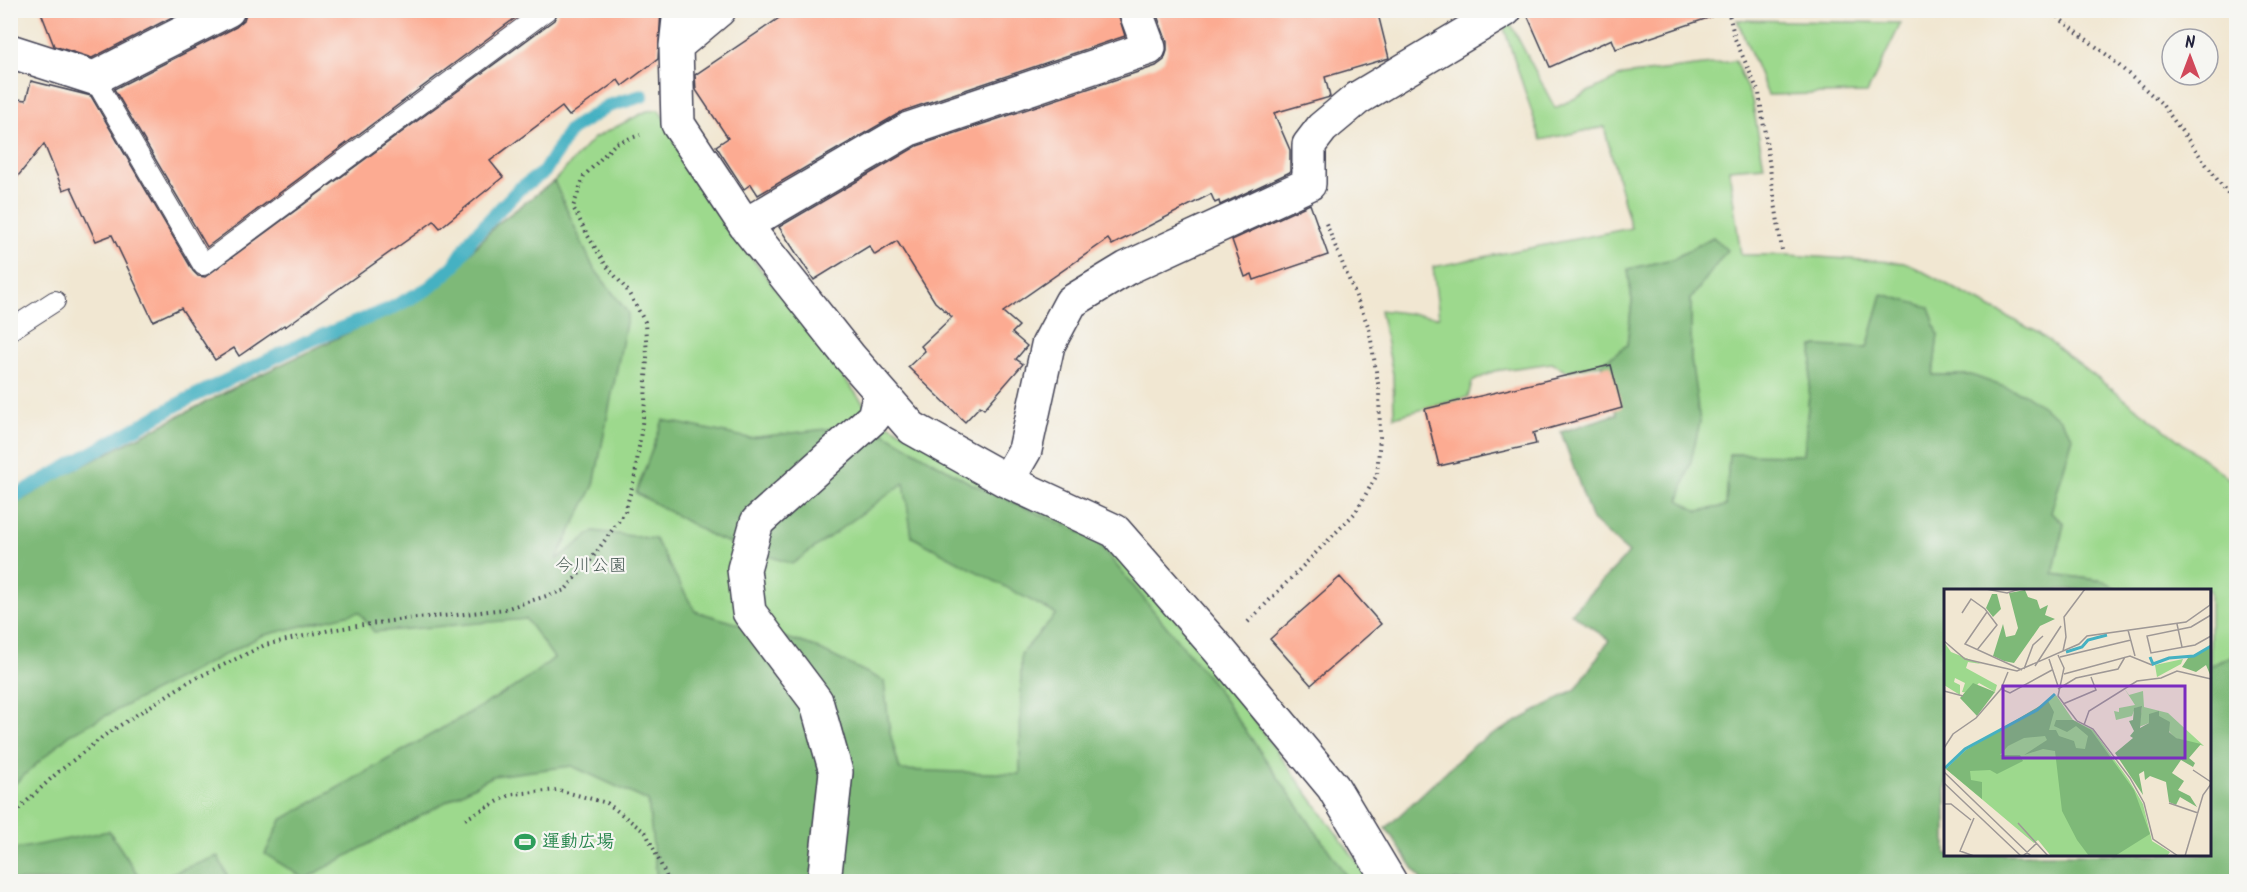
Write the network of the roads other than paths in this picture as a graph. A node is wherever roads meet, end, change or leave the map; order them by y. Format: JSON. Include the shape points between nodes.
{"nodes":[{"id":1,"x":228,"y":10,"type":"edge"},
{"id":2,"x":547,"y":10,"type":"edge"},
{"id":3,"x":680,"y":10,"type":"edge"},
{"id":4,"x":719,"y":10,"type":"edge"},
{"id":5,"x":1135,"y":10,"type":"edge"},
{"id":6,"x":1505,"y":10,"type":"edge"},
{"id":7,"x":676,"y":46,"type":"junction"},
{"id":8,"x":10,"y":51,"type":"edge"},
{"id":9,"x":94,"y":78,"type":"junction"},
{"id":10,"x":745,"y":225,"type":"junction"},
{"id":11,"x":55,"y":302,"type":"dead end"},
{"id":12,"x":10,"y":330,"type":"edge"},
{"id":13,"x":880,"y":392,"type":"junction"},
{"id":14,"x":1007,"y":481,"type":"junction"},
{"id":15,"x":824,"y":882,"type":"edge"},
{"id":16,"x":1390,"y":882,"type":"edge"}],
"edges":[{"from":1,"to":9,"type":"street"},
{"from":2,"to":9,"type":"lane","via":[[203,265]]},
{"from":3,"to":7,"type":"street"},
{"from":4,"to":7,"type":"street"},
{"from":5,"to":10,"type":"street","via":[[1149,48],[909,129]]},
{"from":6,"to":14,"type":"street","via":[[1358,98],[1322,128],[1309,145],[1309,184],[1127,268],[1071,302],[1048,345],[1025,450]]},
{"from":7,"to":10,"type":"street","via":[[678,124]]},
{"from":8,"to":9,"type":"street"},
{"from":10,"to":13,"type":"street"},
{"from":11,"to":12,"type":"lane"},
{"from":13,"to":14,"type":"street","via":[[912,428]]},
{"from":13,"to":15,"type":"street","via":[[874,417],[757,522],[744,569],[749,612],[816,701],[836,772]]},
{"from":14,"to":16,"type":"street","via":[[1115,531],[1333,788]]}]}
